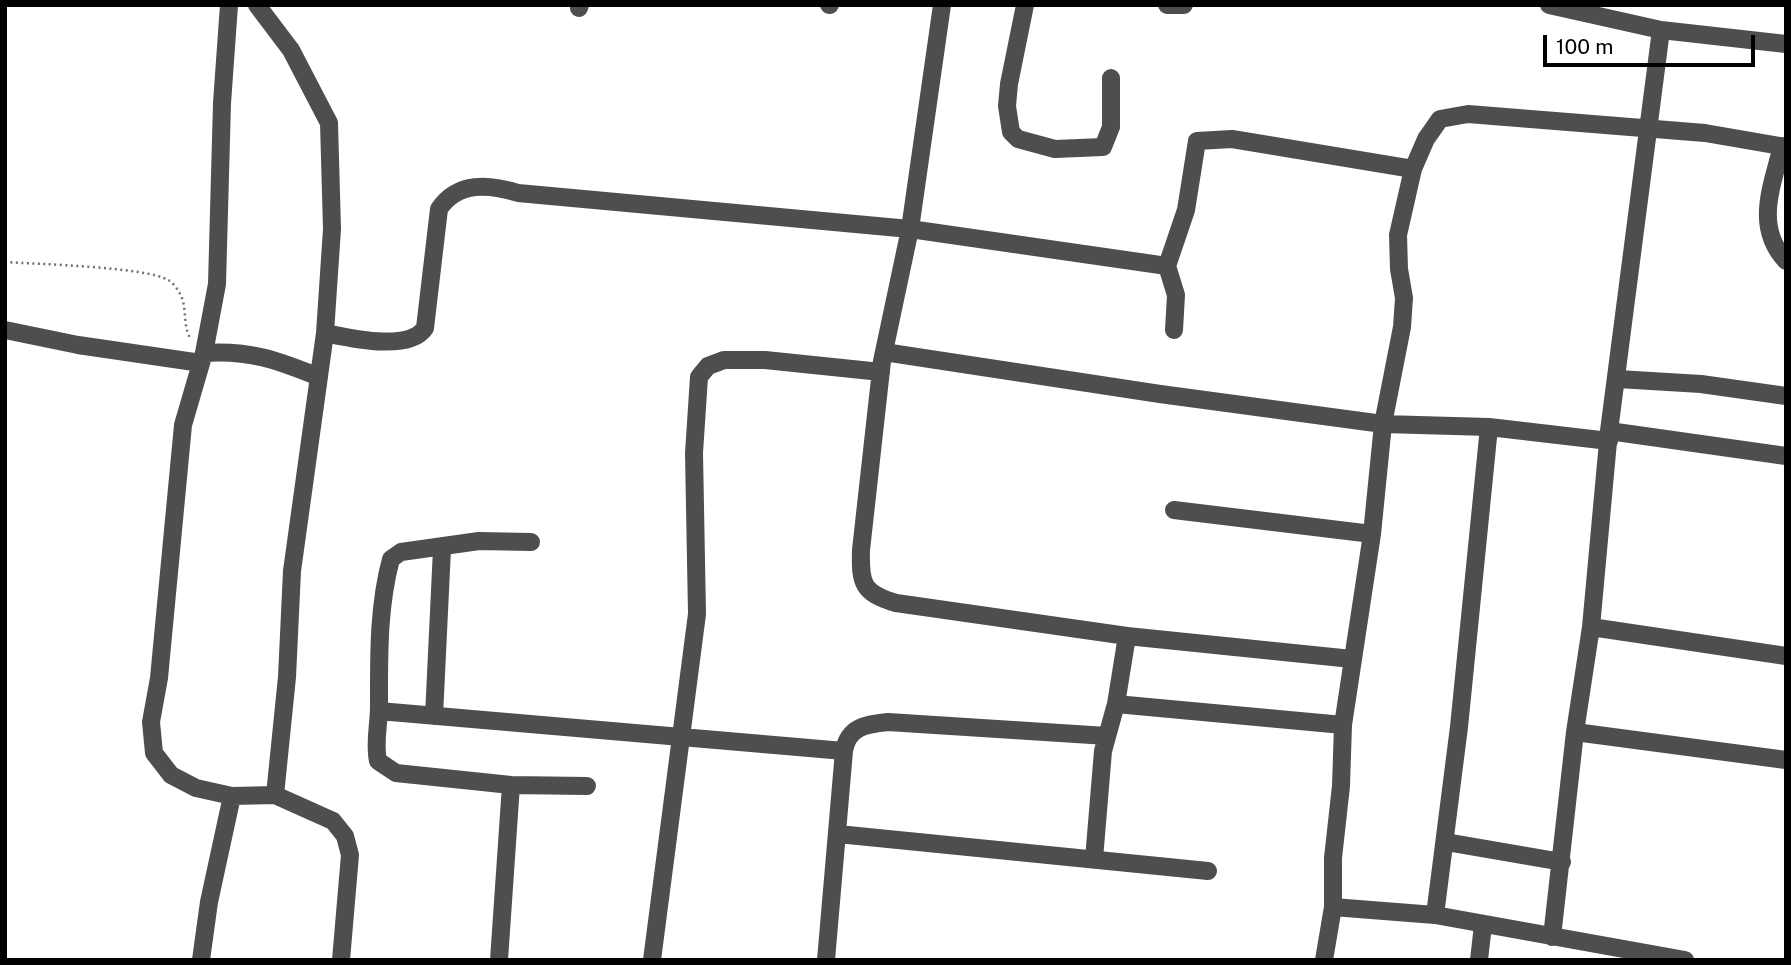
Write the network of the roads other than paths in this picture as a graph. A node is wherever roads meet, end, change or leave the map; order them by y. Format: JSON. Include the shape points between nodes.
{"nodes":[{"id":1,"x":229,"y":5,"type":"edge"},
{"id":2,"x":257,"y":5,"type":"edge"},
{"id":3,"x":942,"y":5,"type":"edge"},
{"id":4,"x":1025,"y":5,"type":"edge"},
{"id":5,"x":1167,"y":5,"type":"edge"},
{"id":6,"x":1184,"y":5,"type":"edge"},
{"id":7,"x":1549,"y":5,"type":"edge"},
{"id":8,"x":1661,"y":30,"type":"junction"},
{"id":9,"x":1786,"y":44,"type":"edge"},
{"id":10,"x":1111,"y":78,"type":"dead end"},
{"id":11,"x":1647,"y":131,"type":"junction"},
{"id":12,"x":1784,"y":146,"type":"edge"},
{"id":13,"x":1413,"y":169,"type":"junction"},
{"id":14,"x":910,"y":229,"type":"junction"},
{"id":15,"x":1786,"y":261,"type":"edge"},
{"id":16,"x":1167,"y":267,"type":"junction"},
{"id":17,"x":5,"y":330,"type":"edge"},
{"id":18,"x":1174,"y":330,"type":"dead end"},
{"id":19,"x":325,"y":333,"type":"junction"},
{"id":20,"x":884,"y":352,"type":"junction"},
{"id":21,"x":202,"y":358,"type":"junction"},
{"id":22,"x":881,"y":372,"type":"junction"},
{"id":23,"x":319,"y":377,"type":"junction"},
{"id":24,"x":1618,"y":379,"type":"junction"},
{"id":25,"x":1786,"y":396,"type":"edge"},
{"id":26,"x":1383,"y":424,"type":"junction"},
{"id":27,"x":1489,"y":427,"type":"junction"},
{"id":28,"x":1609,"y":436,"type":"junction"},
{"id":29,"x":1786,"y":456,"type":"edge"},
{"id":30,"x":1174,"y":509,"type":"dead end"},
{"id":31,"x":1372,"y":534,"type":"junction"},
{"id":32,"x":531,"y":542,"type":"dead end"},
{"id":33,"x":442,"y":549,"type":"junction"},
{"id":34,"x":1591,"y":627,"type":"junction"},
{"id":35,"x":1127,"y":636,"type":"junction"},
{"id":36,"x":1786,"y":656,"type":"edge"},
{"id":37,"x":1352,"y":659,"type":"junction"},
{"id":38,"x":1116,"y":704,"type":"junction"},
{"id":39,"x":379,"y":711,"type":"junction"},
{"id":40,"x":434,"y":716,"type":"junction"},
{"id":41,"x":1343,"y":725,"type":"junction"},
{"id":42,"x":1575,"y":732,"type":"junction"},
{"id":43,"x":1107,"y":736,"type":"junction"},
{"id":44,"x":681,"y":739,"type":"junction"},
{"id":45,"x":844,"y":751,"type":"junction"},
{"id":46,"x":1786,"y":760,"type":"edge"},
{"id":47,"x":511,"y":785,"type":"junction"},
{"id":48,"x":587,"y":786,"type":"dead end"},
{"id":49,"x":275,"y":795,"type":"junction"},
{"id":50,"x":232,"y":796,"type":"junction"},
{"id":51,"x":838,"y":834,"type":"junction"},
{"id":52,"x":1446,"y":842,"type":"junction"},
{"id":53,"x":1094,"y":859,"type":"junction"},
{"id":54,"x":1562,"y":862,"type":"junction"},
{"id":55,"x":1208,"y":871,"type":"dead end"},
{"id":56,"x":1333,"y":907,"type":"junction"},
{"id":57,"x":1435,"y":915,"type":"junction"},
{"id":58,"x":1483,"y":925,"type":"junction"},
{"id":59,"x":1552,"y":937,"type":"junction"},
{"id":60,"x":201,"y":960,"type":"edge"},
{"id":61,"x":341,"y":960,"type":"edge"},
{"id":62,"x":499,"y":960,"type":"edge"},
{"id":63,"x":652,"y":960,"type":"edge"},
{"id":64,"x":826,"y":960,"type":"edge"},
{"id":65,"x":1324,"y":960,"type":"edge"},
{"id":66,"x":1479,"y":960,"type":"edge"},
{"id":67,"x":1685,"y":960,"type":"edge"}],
"edges":[{"from":1,"to":21,"type":"street","via":[[217,284]]},
{"from":2,"to":19,"type":"street","via":[[291,50],[329,122],[332,229]]},
{"from":3,"to":14,"type":"street"},
{"from":4,"to":10,"type":"street","via":[[1007,106],[1011,132],[1018,139],[1055,149],[1103,147],[1111,127]]},
{"from":5,"to":6,"type":"street"},
{"from":7,"to":8,"type":"street"},
{"from":8,"to":9,"type":"street"},
{"from":8,"to":11,"type":"street"},
{"from":11,"to":12,"type":"street","via":[[1706,133]]},
{"from":11,"to":13,"type":"street","via":[[1468,114],[1440,119]]},
{"from":11,"to":24,"type":"street"},
{"from":12,"to":15,"type":"street","via":[[1767,208],[1769,238]]},
{"from":13,"to":16,"type":"street","via":[[1232,139],[1197,141],[1186,210]]},
{"from":13,"to":26,"type":"street","via":[[1398,235],[1402,327]]},
{"from":14,"to":16,"type":"street"},
{"from":14,"to":19,"type":"street","via":[[518,193],[491,185],[466,188],[448,196],[439,209],[425,328],[420,335],[405,341]]},
{"from":14,"to":20,"type":"street"},
{"from":16,"to":18,"type":"street","via":[[1176,295]]},
{"from":17,"to":21,"type":"street","via":[[78,345]]},
{"from":19,"to":23,"type":"street"},
{"from":20,"to":22,"type":"street"},
{"from":20,"to":26,"type":"street"},
{"from":21,"to":23,"type":"street","via":[[232,351],[259,354]]},
{"from":21,"to":50,"type":"street","via":[[183,425],[151,722],[154,754],[171,775],[196,788]]},
{"from":22,"to":35,"type":"street","via":[[861,550],[865,587],[875,597],[896,603]]},
{"from":22,"to":44,"type":"street","via":[[724,360],[708,366],[699,377],[694,467],[696,614]]},
{"from":23,"to":49,"type":"street","via":[[292,571]]},
{"from":24,"to":25,"type":"street"},
{"from":24,"to":28,"type":"street"},
{"from":26,"to":27,"type":"street"},
{"from":26,"to":31,"type":"street"},
{"from":27,"to":28,"type":"street"},
{"from":27,"to":52,"type":"street"},
{"from":28,"to":29,"type":"street"},
{"from":28,"to":34,"type":"street"},
{"from":30,"to":31,"type":"street"},
{"from":31,"to":37,"type":"street"},
{"from":32,"to":33,"type":"street","via":[[479,541]]},
{"from":33,"to":39,"type":"street","via":[[401,552],[391,559],[380,629]]},
{"from":33,"to":40,"type":"street"},
{"from":34,"to":36,"type":"street"},
{"from":34,"to":42,"type":"street"},
{"from":35,"to":37,"type":"street"},
{"from":35,"to":38,"type":"street"},
{"from":37,"to":41,"type":"street"},
{"from":38,"to":41,"type":"street"},
{"from":38,"to":43,"type":"street"},
{"from":39,"to":40,"type":"street"},
{"from":39,"to":47,"type":"street","via":[[378,761],[396,773]]},
{"from":40,"to":44,"type":"street"},
{"from":41,"to":56,"type":"street"},
{"from":42,"to":46,"type":"street"},
{"from":42,"to":54,"type":"street"},
{"from":43,"to":45,"type":"street","via":[[888,722],[856,728],[846,738]]},
{"from":43,"to":53,"type":"street"},
{"from":44,"to":45,"type":"street"},
{"from":44,"to":63,"type":"street"},
{"from":45,"to":51,"type":"street"},
{"from":47,"to":48,"type":"street"},
{"from":47,"to":62,"type":"street"},
{"from":49,"to":50,"type":"street"},
{"from":49,"to":61,"type":"street","via":[[333,821],[345,836],[350,855]]},
{"from":50,"to":60,"type":"street"},
{"from":51,"to":53,"type":"street"},
{"from":51,"to":64,"type":"street"},
{"from":52,"to":54,"type":"street"},
{"from":52,"to":57,"type":"street"},
{"from":53,"to":55,"type":"street"},
{"from":54,"to":59,"type":"street"},
{"from":56,"to":57,"type":"street"},
{"from":56,"to":65,"type":"street"},
{"from":57,"to":58,"type":"street"},
{"from":58,"to":59,"type":"street"},
{"from":58,"to":66,"type":"street"},
{"from":59,"to":67,"type":"street"}]}
